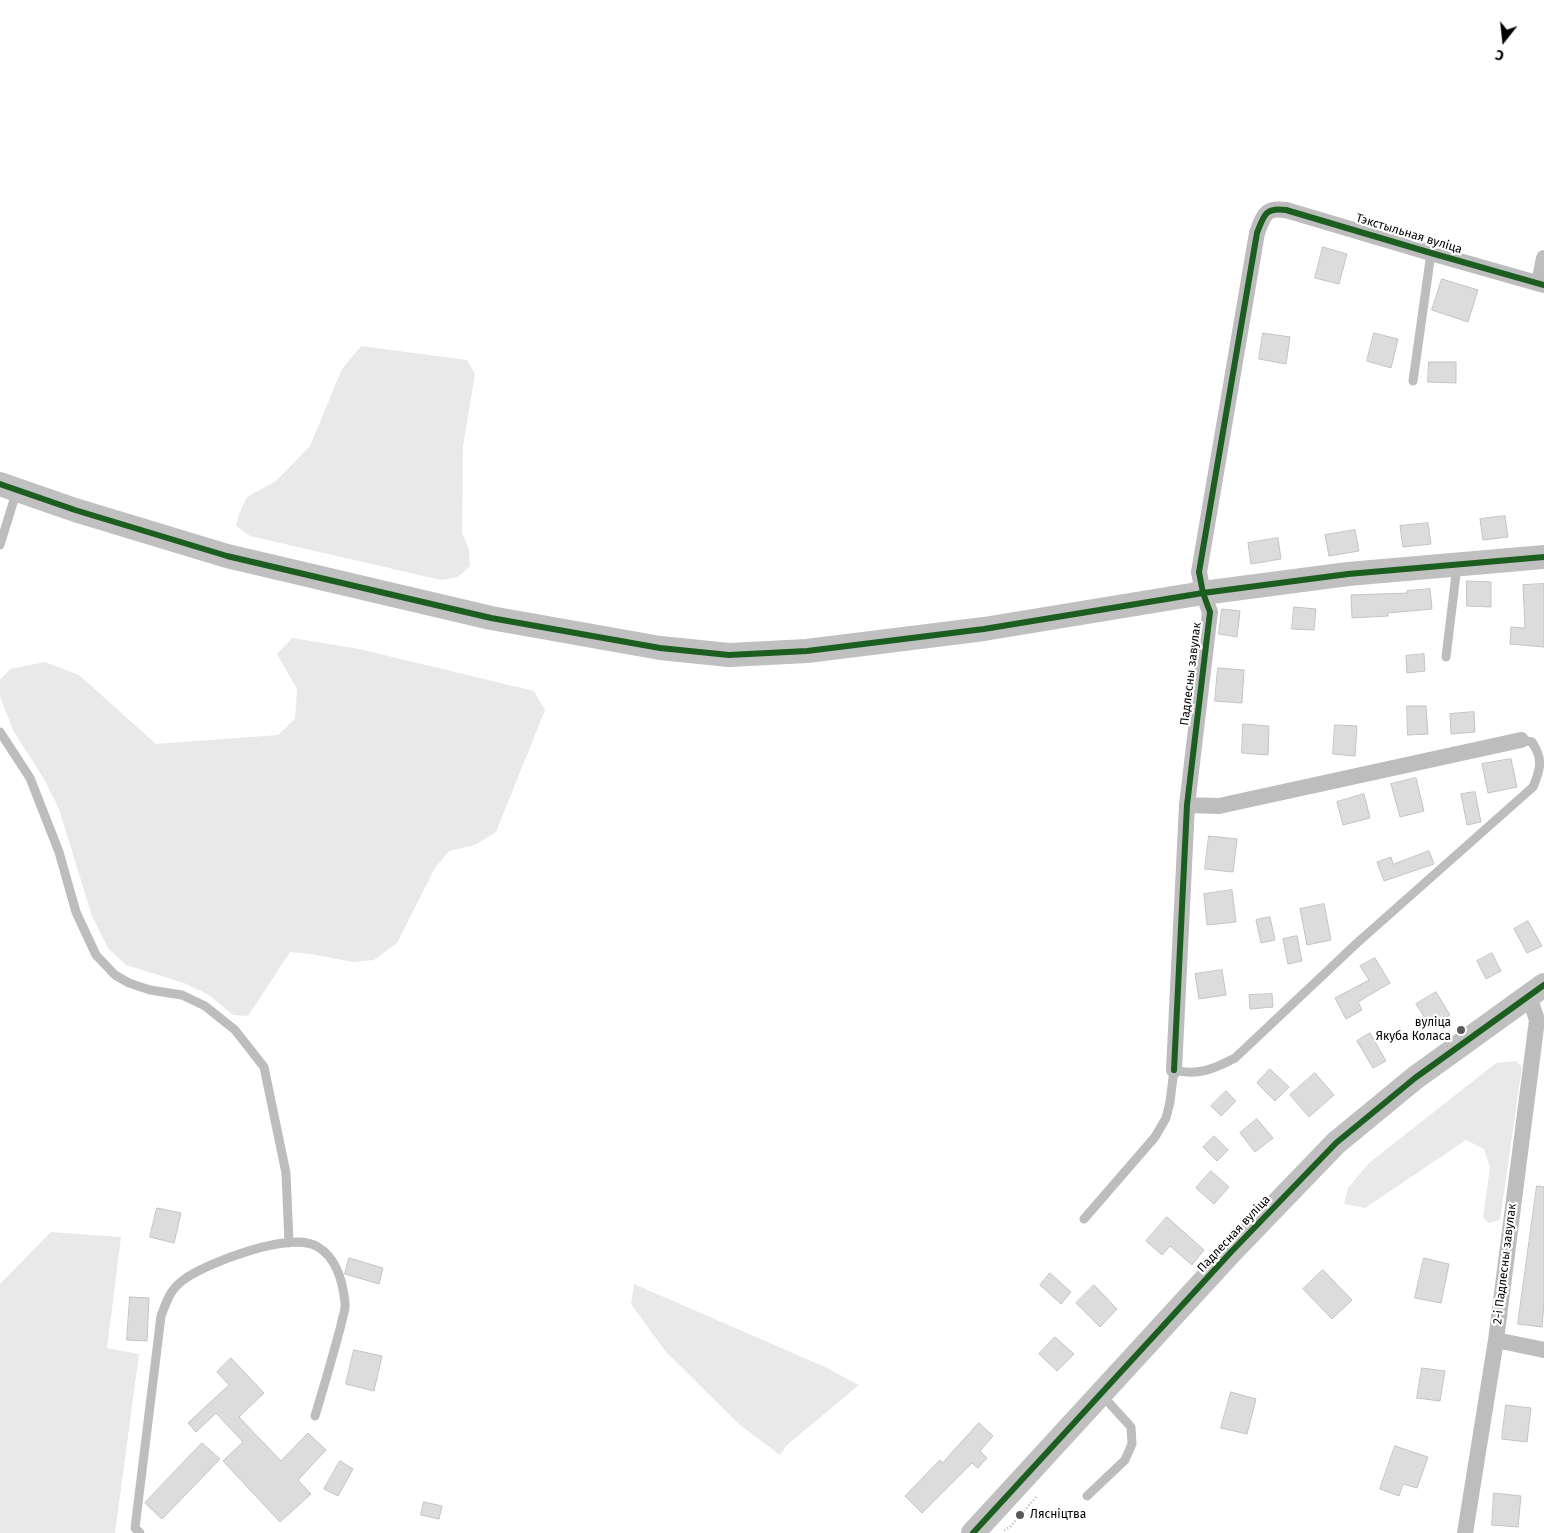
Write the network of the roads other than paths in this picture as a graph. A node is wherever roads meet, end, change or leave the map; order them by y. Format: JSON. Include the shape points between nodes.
{"nodes":[{"id":1,"x":1268,"y":211,"type":"joint"},
{"id":2,"x":1431,"y":253,"type":"junction"},
{"id":3,"x":1544,"y":258,"type":"edge"},
{"id":4,"x":1541,"y":284,"type":"edge"},
{"id":5,"x":1413,"y":381,"type":"dead end"},
{"id":6,"x":9,"y":487,"type":"edge"},
{"id":7,"x":0,"y":545,"type":"edge"},
{"id":8,"x":1544,"y":557,"type":"edge"},
{"id":9,"x":1457,"y":566,"type":"junction"},
{"id":10,"x":1203,"y":593,"type":"junction"},
{"id":11,"x":1446,"y":657,"type":"dead end"},
{"id":12,"x":0,"y":732,"type":"edge"},
{"id":13,"x":1521,"y":740,"type":"joint"},
{"id":14,"x":1187,"y":805,"type":"junction"},
{"id":15,"x":1536,"y":991,"type":"edge"},
{"id":16,"x":1540,"y":1030,"type":"edge"},
{"id":17,"x":1174,"y":1070,"type":"junction"},
{"id":18,"x":1084,"y":1219,"type":"dead end"},
{"id":19,"x":289,"y":1243,"type":"junction"},
{"id":20,"x":1496,"y":1340,"type":"junction"},
{"id":21,"x":1544,"y":1350,"type":"edge"},
{"id":22,"x":1101,"y":1394,"type":"junction"},
{"id":23,"x":315,"y":1416,"type":"dead end"},
{"id":24,"x":1087,"y":1496,"type":"dead end"},
{"id":25,"x":140,"y":1533,"type":"edge"},
{"id":26,"x":973,"y":1533,"type":"edge"},
{"id":27,"x":1465,"y":1533,"type":"edge"}],
"edges":[{"from":1,"to":2,"type":"street","name":"Тэкстыльная вуліца","via":[[1276,208],[1286,210]]},
{"from":1,"to":10,"type":"street","name":"Падлесны завулак","via":[[1257,233],[1199,572]]},
{"from":2,"to":4,"type":"street","name":"Тэкстыльная вуліца"},
{"from":2,"to":5,"type":"lane"},
{"from":3,"to":4,"type":"street"},
{"from":6,"to":7,"type":"lane"},
{"from":6,"to":10,"type":"street","via":[[227,556],[491,618],[660,648],[729,655],[807,651],[984,629]]},
{"from":8,"to":9,"type":"street"},
{"from":9,"to":10,"type":"street","via":[[1348,574]]},
{"from":9,"to":11,"type":"lane"},
{"from":10,"to":14,"type":"street","name":"Падлесны завулак","via":[[1210,612]]},
{"from":12,"to":19,"type":"lane","via":[[30,778],[59,852],[76,912],[96,955],[115,975],[129,982],[150,990],[182,995],[205,1006],[235,1030],[264,1067],[286,1173]]},
{"from":13,"to":14,"type":"street","via":[[1220,806]]},
{"from":13,"to":17,"type":"lane","via":[[1532,742],[1539,754],[1539,773],[1534,787],[1357,943],[1236,1058],[1213,1069],[1186,1073]]},
{"from":14,"to":17,"type":"street","name":"Падлесны завулак"},
{"from":15,"to":16,"type":"street","name":"2-і Падлесны завулак"},
{"from":15,"to":22,"type":"street","name":"Падлесная вуліца","via":[[1415,1078],[1336,1143]]},
{"from":16,"to":20,"type":"street","name":"2-і Падлесны завулак"},
{"from":17,"to":18,"type":"lane","via":[[1166,1118],[1155,1137]]},
{"from":19,"to":23,"type":"lane","via":[[300,1241],[316,1246],[330,1257],[338,1273],[346,1305]]},
{"from":19,"to":25,"type":"lane","via":[[253,1248],[202,1269],[181,1281],[169,1294],[158,1335],[135,1528]]},
{"from":20,"to":21,"type":"street"},
{"from":20,"to":27,"type":"street","name":"2-і Падлесны завулак"},
{"from":22,"to":24,"type":"lane","via":[[1131,1427],[1132,1444],[1125,1460]]},
{"from":22,"to":26,"type":"street","name":"Падлесная вуліца"}]}
